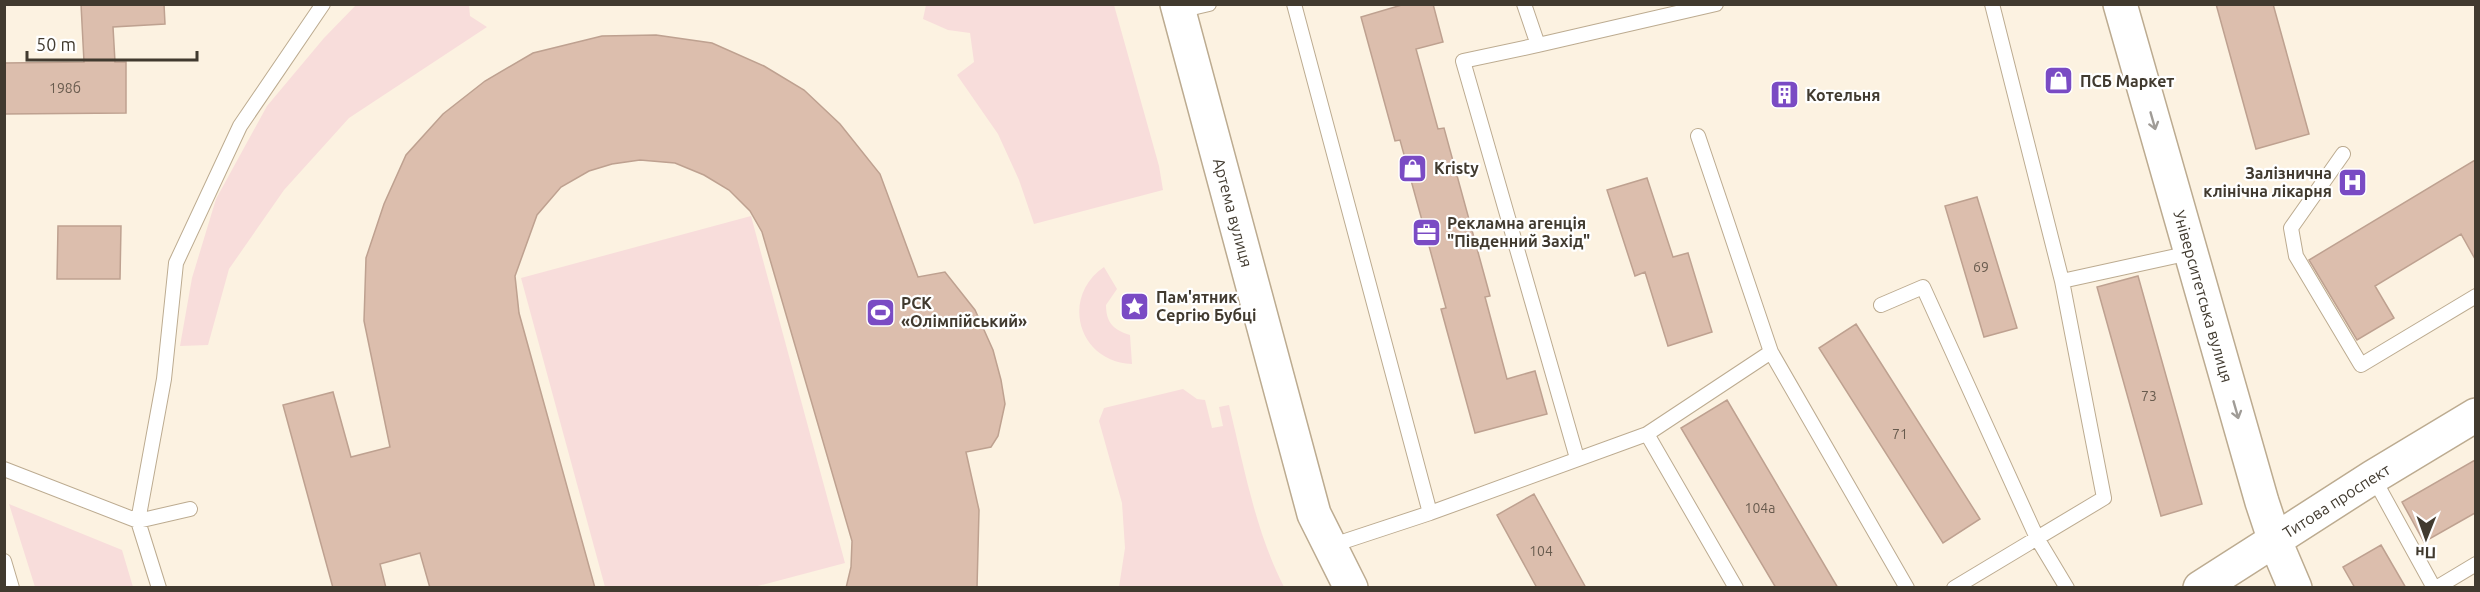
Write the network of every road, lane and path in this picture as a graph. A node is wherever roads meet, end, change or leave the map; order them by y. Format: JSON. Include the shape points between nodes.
{"nodes":[{"id":1,"x":323,"y":4,"type":"edge"},
{"id":2,"x":1294,"y":4,"type":"edge"},
{"id":3,"x":1524,"y":4,"type":"edge"},
{"id":4,"x":1716,"y":4,"type":"edge"},
{"id":5,"x":1992,"y":4,"type":"edge"},
{"id":6,"x":2120,"y":4,"type":"edge"},
{"id":7,"x":1188,"y":7,"type":"edge"},
{"id":8,"x":1538,"y":45,"type":"junction"},
{"id":9,"x":1698,"y":136,"type":"dead end"},
{"id":10,"x":2343,"y":154,"type":"dead end"},
{"id":11,"x":2190,"y":253,"type":"junction"},
{"id":12,"x":2062,"y":281,"type":"junction"},
{"id":13,"x":2475,"y":296,"type":"edge"},
{"id":14,"x":1881,"y":305,"type":"dead end"},
{"id":15,"x":1771,"y":352,"type":"junction"},
{"id":16,"x":2475,"y":415,"type":"edge"},
{"id":17,"x":1647,"y":434,"type":"junction"},
{"id":18,"x":1577,"y":458,"type":"junction"},
{"id":19,"x":4,"y":469,"type":"edge"},
{"id":20,"x":2373,"y":477,"type":"junction"},
{"id":21,"x":190,"y":509,"type":"dead end"},
{"id":22,"x":1430,"y":513,"type":"junction"},
{"id":23,"x":138,"y":521,"type":"junction"},
{"id":24,"x":2037,"y":538,"type":"junction"},
{"id":25,"x":2275,"y":541,"type":"junction"},
{"id":26,"x":1329,"y":546,"type":"junction"},
{"id":27,"x":4,"y":561,"type":"edge"},
{"id":28,"x":2475,"y":564,"type":"edge"},
{"id":29,"x":12,"y":588,"type":"edge"},
{"id":30,"x":159,"y":588,"type":"edge"},
{"id":31,"x":1352,"y":588,"type":"edge"},
{"id":32,"x":1736,"y":588,"type":"edge"},
{"id":33,"x":1907,"y":588,"type":"edge"},
{"id":34,"x":1953,"y":588,"type":"edge"},
{"id":35,"x":2067,"y":588,"type":"edge"},
{"id":36,"x":2200,"y":588,"type":"edge"},
{"id":37,"x":2295,"y":588,"type":"edge"},
{"id":38,"x":2435,"y":588,"type":"edge"}],
"edges":[{"from":1,"to":23,"type":"lane","via":[[240,126],[176,263],[164,379]]},
{"from":2,"to":22,"type":"lane"},
{"from":3,"to":8,"type":"lane"},
{"from":4,"to":8,"type":"lane"},
{"from":5,"to":12,"type":"lane"},
{"from":6,"to":11,"type":"main road","name":"Університетська вулиця","one_way":true},
{"from":7,"to":26,"type":"main road","name":"Артема вулиця","via":[[1314,514]]},
{"from":8,"to":18,"type":"lane","via":[[1463,61]]},
{"from":9,"to":15,"type":"lane"},
{"from":10,"to":13,"type":"lane","via":[[2292,228],[2296,256],[2361,365]]},
{"from":11,"to":12,"type":"lane"},
{"from":11,"to":25,"type":"main road","name":"Університетська вулиця","one_way":true},
{"from":12,"to":24,"type":"lane","via":[[2104,498]]},
{"from":14,"to":24,"type":"lane","via":[[1923,287]]},
{"from":15,"to":17,"type":"lane"},
{"from":15,"to":33,"type":"lane"},
{"from":16,"to":20,"type":"main road","name":"Титова проспект"},
{"from":17,"to":18,"type":"lane"},
{"from":17,"to":32,"type":"lane"},
{"from":18,"to":22,"type":"lane"},
{"from":19,"to":23,"type":"lane"},
{"from":20,"to":25,"type":"main road","name":"Титова проспект"},
{"from":20,"to":38,"type":"lane"},
{"from":21,"to":23,"type":"lane"},
{"from":22,"to":26,"type":"lane"},
{"from":23,"to":30,"type":"lane"},
{"from":24,"to":34,"type":"lane"},
{"from":24,"to":35,"type":"lane"},
{"from":25,"to":36,"type":"main road","name":"Титова проспект"},
{"from":25,"to":37,"type":"main road","name":"Університетська вулиця"},
{"from":26,"to":31,"type":"main road","name":"Артема вулиця"},
{"from":27,"to":29,"type":"lane"},
{"from":28,"to":38,"type":"lane"}]}
